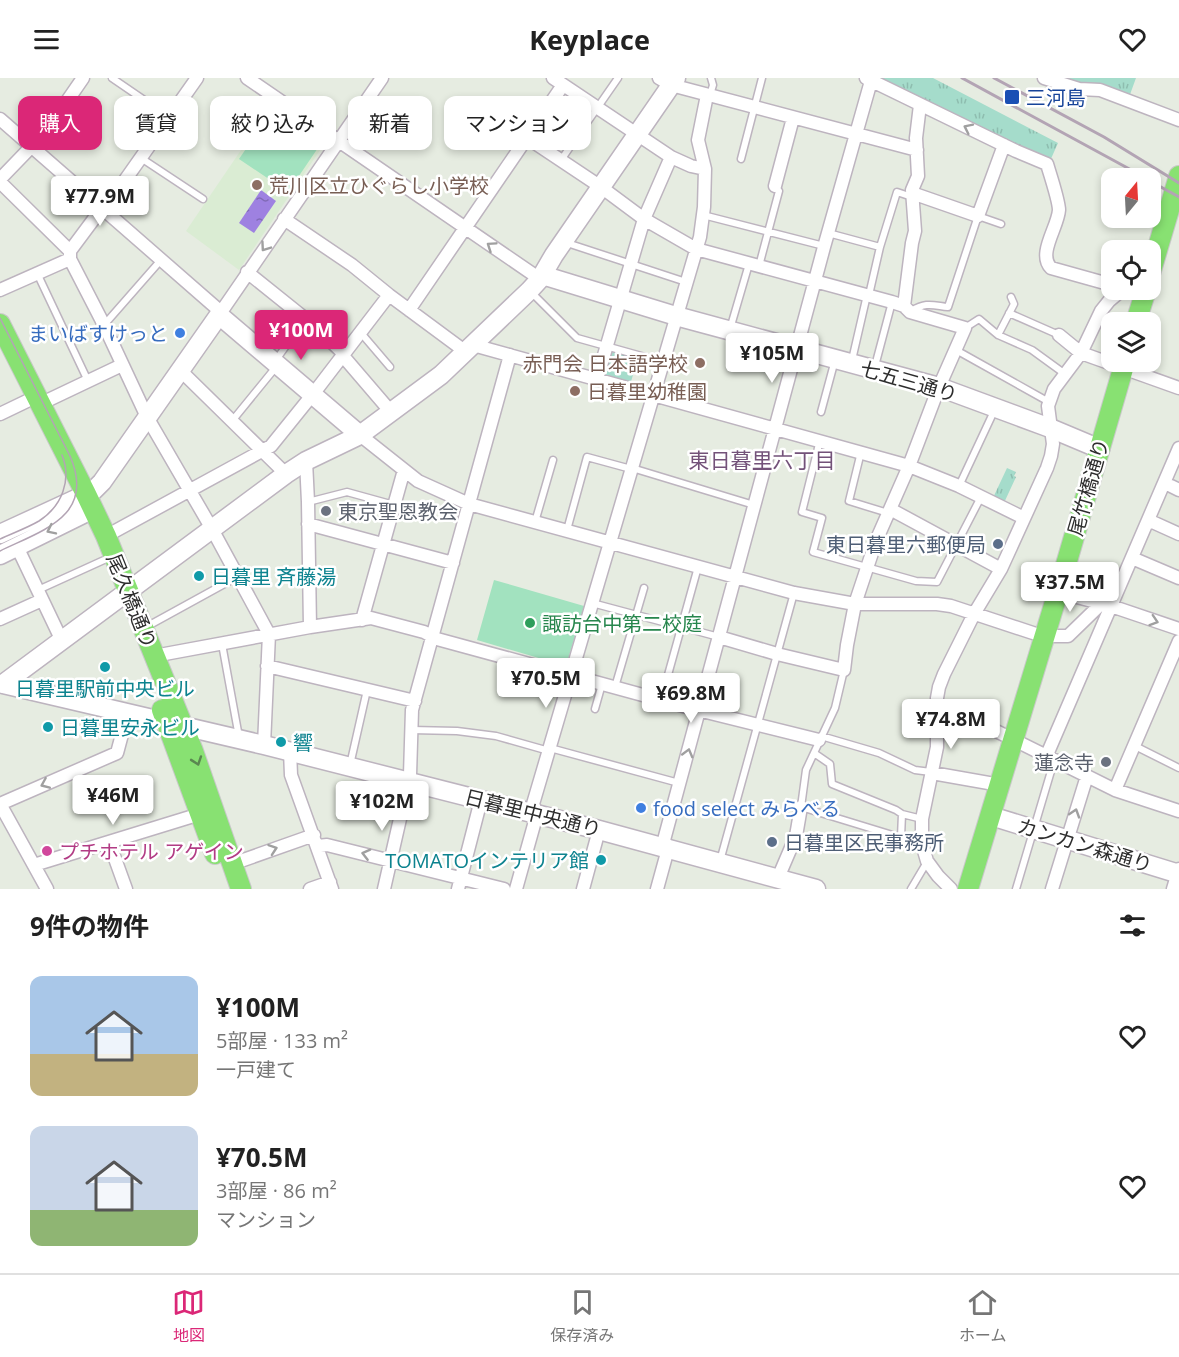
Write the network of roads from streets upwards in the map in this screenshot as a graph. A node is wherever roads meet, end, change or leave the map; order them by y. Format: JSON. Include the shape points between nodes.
{"nodes":[{"id":1,"x":83,"y":78,"type":"edge"},
{"id":2,"x":197,"y":78,"type":"edge"},
{"id":3,"x":247,"y":78,"type":"edge"},
{"id":4,"x":382,"y":78,"type":"edge"},
{"id":5,"x":1045,"y":78,"type":"edge"},
{"id":6,"x":669,"y":80,"type":"edge"},
{"id":7,"x":868,"y":80,"type":"edge"},
{"id":8,"x":561,"y":81,"type":"edge"},
{"id":9,"x":709,"y":95,"type":"junction"},
{"id":10,"x":70,"y":96,"type":"edge"},
{"id":11,"x":551,"y":96,"type":"edge"},
{"id":12,"x":920,"y":105,"type":"junction"},
{"id":13,"x":793,"y":118,"type":"junction"},
{"id":14,"x":0,"y":119,"type":"edge"},
{"id":15,"x":1179,"y":120,"type":"edge"},
{"id":16,"x":638,"y":134,"type":"junction"},
{"id":17,"x":856,"y":134,"type":"junction"},
{"id":18,"x":18,"y":135,"type":"edge"},
{"id":19,"x":339,"y":141,"type":"junction"},
{"id":20,"x":1004,"y":146,"type":"junction"},
{"id":21,"x":30,"y":150,"type":"edge"},
{"id":22,"x":34,"y":150,"type":"edge"},
{"id":23,"x":517,"y":150,"type":"edge"},
{"id":24,"x":546,"y":150,"type":"edge"},
{"id":25,"x":917,"y":150,"type":"junction"},
{"id":26,"x":671,"y":157,"type":"junction"},
{"id":27,"x":705,"y":169,"type":"junction"},
{"id":28,"x":1179,"y":176,"type":"edge"},
{"id":29,"x":0,"y":179,"type":"edge"},
{"id":30,"x":775,"y":186,"type":"road end"},
{"id":31,"x":602,"y":187,"type":"junction"},
{"id":32,"x":913,"y":195,"type":"junction"},
{"id":33,"x":103,"y":209,"type":"junction"},
{"id":34,"x":284,"y":219,"type":"junction"},
{"id":35,"x":644,"y":219,"type":"junction"},
{"id":36,"x":1172,"y":222,"type":"edge"},
{"id":37,"x":464,"y":228,"type":"junction"},
{"id":38,"x":1161,"y":248,"type":"edge"},
{"id":39,"x":696,"y":249,"type":"junction"},
{"id":40,"x":70,"y":255,"type":"junction"},
{"id":41,"x":247,"y":272,"type":"junction"},
{"id":42,"x":815,"y":281,"type":"junction"},
{"id":43,"x":537,"y":282,"type":"junction"},
{"id":44,"x":1101,"y":282,"type":"edge"},
{"id":45,"x":0,"y":290,"type":"edge"},
{"id":46,"x":389,"y":295,"type":"junction"},
{"id":47,"x":620,"y":299,"type":"junction"},
{"id":48,"x":1110,"y":300,"type":"edge"},
{"id":49,"x":902,"y":307,"type":"junction"},
{"id":50,"x":409,"y":310,"type":"junction"},
{"id":51,"x":220,"y":313,"type":"junction"},
{"id":52,"x":676,"y":316,"type":"junction"},
{"id":53,"x":0,"y":324,"type":"edge"},
{"id":54,"x":1059,"y":335,"type":"road end"},
{"id":55,"x":0,"y":346,"type":"edge"},
{"id":56,"x":469,"y":349,"type":"junction"},
{"id":57,"x":797,"y":349,"type":"junction"},
{"id":58,"x":1081,"y":352,"type":"junction"},
{"id":59,"x":343,"y":355,"type":"junction"},
{"id":60,"x":510,"y":355,"type":"junction"},
{"id":61,"x":1101,"y":358,"type":"edge"},
{"id":62,"x":122,"y":364,"type":"junction"},
{"id":63,"x":180,"y":370,"type":"junction"},
{"id":64,"x":1122,"y":372,"type":"edge"},
{"id":65,"x":1142,"y":372,"type":"edge"},
{"id":66,"x":597,"y":379,"type":"junction"},
{"id":67,"x":939,"y":387,"type":"junction"},
{"id":68,"x":1179,"y":388,"type":"edge"},
{"id":69,"x":313,"y":394,"type":"junction"},
{"id":70,"x":654,"y":395,"type":"junction"},
{"id":71,"x":34,"y":402,"type":"junction"},
{"id":72,"x":391,"y":412,"type":"junction"},
{"id":73,"x":0,"y":414,"type":"edge"},
{"id":74,"x":147,"y":417,"type":"junction"},
{"id":75,"x":775,"y":428,"type":"junction"},
{"id":76,"x":1050,"y":428,"type":"junction"},
{"id":77,"x":360,"y":435,"type":"junction"},
{"id":78,"x":1179,"y":448,"type":"edge"},
{"id":79,"x":1100,"y":449,"type":"junction"},
{"id":80,"x":262,"y":451,"type":"junction"},
{"id":81,"x":306,"y":461,"type":"junction"},
{"id":82,"x":909,"y":466,"type":"junction"},
{"id":83,"x":404,"y":470,"type":"junction"},
{"id":84,"x":286,"y":474,"type":"junction"},
{"id":85,"x":1170,"y":486,"type":"edge"},
{"id":86,"x":189,"y":490,"type":"junction"},
{"id":87,"x":82,"y":502,"type":"junction"},
{"id":88,"x":469,"y":504,"type":"junction"},
{"id":89,"x":889,"y":511,"type":"junction"},
{"id":90,"x":1024,"y":518,"type":"junction"},
{"id":91,"x":1148,"y":520,"type":"junction"},
{"id":92,"x":308,"y":524,"type":"junction"},
{"id":93,"x":212,"y":529,"type":"junction"},
{"id":94,"x":0,"y":534,"type":"edge"},
{"id":95,"x":1179,"y":534,"type":"edge"},
{"id":96,"x":106,"y":536,"type":"junction"},
{"id":97,"x":610,"y":542,"type":"junction"},
{"id":98,"x":383,"y":544,"type":"junction"},
{"id":99,"x":8,"y":551,"type":"edge"},
{"id":100,"x":1132,"y":558,"type":"junction"},
{"id":101,"x":453,"y":563,"type":"junction"},
{"id":102,"x":1001,"y":569,"type":"junction"},
{"id":103,"x":735,"y":577,"type":"junction"},
{"id":104,"x":1179,"y":578,"type":"edge"},
{"id":105,"x":1058,"y":592,"type":"junction"},
{"id":106,"x":40,"y":595,"type":"junction"},
{"id":107,"x":123,"y":595,"type":"junction"},
{"id":108,"x":855,"y":604,"type":"junction"},
{"id":109,"x":1106,"y":605,"type":"junction"},
{"id":110,"x":974,"y":614,"type":"junction"},
{"id":111,"x":0,"y":619,"type":"edge"},
{"id":112,"x":362,"y":620,"type":"junction"},
{"id":113,"x":310,"y":627,"type":"junction"},
{"id":114,"x":1179,"y":629,"type":"edge"},
{"id":115,"x":268,"y":634,"type":"junction"},
{"id":116,"x":432,"y":636,"type":"junction"},
{"id":117,"x":1044,"y":636,"type":"junction"},
{"id":118,"x":719,"y":637,"type":"junction"},
{"id":119,"x":62,"y":641,"type":"junction"},
{"id":120,"x":1179,"y":642,"type":"edge"},
{"id":121,"x":154,"y":656,"type":"junction"},
{"id":122,"x":267,"y":666,"type":"junction"},
{"id":123,"x":571,"y":675,"type":"junction"},
{"id":124,"x":1,"y":683,"type":"edge"},
{"id":125,"x":415,"y":701,"type":"junction"},
{"id":126,"x":699,"y":710,"type":"junction"},
{"id":127,"x":128,"y":712,"type":"junction"},
{"id":128,"x":937,"y":717,"type":"junction"},
{"id":129,"x":174,"y":723,"type":"junction"},
{"id":130,"x":820,"y":738,"type":"road end"},
{"id":131,"x":1013,"y":740,"type":"junction"},
{"id":132,"x":264,"y":745,"type":"junction"},
{"id":133,"x":290,"y":751,"type":"junction"},
{"id":134,"x":1050,"y":759,"type":"junction"},
{"id":135,"x":932,"y":772,"type":"junction"},
{"id":136,"x":1087,"y":776,"type":"junction"},
{"id":137,"x":408,"y":782,"type":"junction"},
{"id":138,"x":1000,"y":785,"type":"junction"},
{"id":139,"x":1115,"y":790,"type":"junction"},
{"id":140,"x":481,"y":800,"type":"junction"},
{"id":141,"x":0,"y":804,"type":"edge"},
{"id":142,"x":801,"y":807,"type":"road end"},
{"id":143,"x":1179,"y":811,"type":"edge"},
{"id":144,"x":200,"y":814,"type":"junction"},
{"id":145,"x":537,"y":814,"type":"junction"},
{"id":146,"x":991,"y":816,"type":"junction"},
{"id":147,"x":599,"y":830,"type":"junction"},
{"id":148,"x":316,"y":840,"type":"junction"},
{"id":149,"x":1066,"y":840,"type":"junction"},
{"id":150,"x":110,"y":842,"type":"junction"},
{"id":151,"x":668,"y":849,"type":"junction"},
{"id":152,"x":391,"y":860,"type":"junction"},
{"id":153,"x":232,"y":864,"type":"junction"},
{"id":154,"x":34,"y":865,"type":"junction"},
{"id":155,"x":1177,"y":876,"type":"edge"},
{"id":156,"x":774,"y":881,"type":"edge"},
{"id":157,"x":459,"y":883,"type":"edge"},
{"id":158,"x":331,"y":885,"type":"edge"},
{"id":159,"x":47,"y":889,"type":"edge"},
{"id":160,"x":126,"y":889,"type":"edge"},
{"id":161,"x":228,"y":889,"type":"edge"},
{"id":162,"x":241,"y":889,"type":"edge"},
{"id":163,"x":310,"y":889,"type":"edge"},
{"id":164,"x":384,"y":889,"type":"edge"},
{"id":165,"x":504,"y":889,"type":"edge"},
{"id":166,"x":516,"y":889,"type":"edge"},
{"id":167,"x":583,"y":889,"type":"edge"},
{"id":168,"x":657,"y":889,"type":"edge"},
{"id":169,"x":816,"y":889,"type":"edge"},
{"id":170,"x":951,"y":889,"type":"edge"},
{"id":171,"x":968,"y":889,"type":"edge"},
{"id":172,"x":1052,"y":889,"type":"edge"}],
"edges":[{"from":1,"to":10,"type":"street"},
{"from":2,"to":33,"type":"street"},
{"from":3,"to":19,"type":"street"},
{"from":4,"to":19,"type":"street"},
{"from":5,"to":15,"type":"street","via":[[1080,89],[1100,90]]},
{"from":6,"to":9,"type":"street"},
{"from":6,"to":16,"type":"street"},
{"from":7,"to":12,"type":"street"},
{"from":7,"to":17,"type":"street"},
{"from":8,"to":11,"type":"street"},
{"from":8,"to":16,"type":"street"},
{"from":9,"to":13,"type":"street"},
{"from":9,"to":27,"type":"street","via":[[698,140]]},
{"from":20,"to":12,"type":"street","one_way":true},
{"from":12,"to":25,"type":"street"},
{"from":13,"to":17,"type":"street"},
{"from":13,"to":30,"type":"street"},
{"from":14,"to":18,"type":"street"},
{"from":16,"to":26,"type":"street"},
{"from":16,"to":31,"type":"street"},
{"from":17,"to":25,"type":"street"},
{"from":17,"to":42,"type":"street"},
{"from":19,"to":34,"type":"street"},
{"from":19,"to":37,"type":"street"},
{"from":20,"to":32,"type":"street","via":[[978,216]]},
{"from":20,"to":44,"type":"street","via":[[1047,164],[1059,210],[1046,256],[1048,264]]},
{"from":21,"to":29,"type":"street"},
{"from":22,"to":33,"type":"street"},
{"from":23,"to":37,"type":"street"},
{"from":24,"to":31,"type":"street"},
{"from":25,"to":32,"type":"street","via":[[918,176]]},
{"from":26,"to":27,"type":"street"},
{"from":26,"to":35,"type":"street"},
{"from":27,"to":39,"type":"street","via":[[703,215]]},
{"from":28,"to":36,"type":"main road"},
{"from":29,"to":40,"type":"street"},
{"from":31,"to":35,"type":"street"},
{"from":31,"to":43,"type":"street"},
{"from":32,"to":49,"type":"street","via":[[915,231]]},
{"from":33,"to":40,"type":"street"},
{"from":33,"to":51,"type":"street"},
{"from":34,"to":41,"type":"street","one_way":true},
{"from":34,"to":46,"type":"street"},
{"from":35,"to":39,"type":"street"},
{"from":35,"to":47,"type":"street"},
{"from":36,"to":38,"type":"main road"},
{"from":43,"to":37,"type":"street","one_way":true},
{"from":37,"to":50,"type":"street"},
{"from":39,"to":42,"type":"street"},
{"from":39,"to":52,"type":"street"},
{"from":40,"to":45,"type":"street"},
{"from":40,"to":62,"type":"street"},
{"from":41,"to":51,"type":"street"},
{"from":41,"to":59,"type":"street","via":[[306,319]]},
{"from":42,"to":49,"type":"street"},
{"from":42,"to":57,"type":"street"},
{"from":43,"to":47,"type":"street","name":"七五三通り"},
{"from":43,"to":56,"type":"street"},
{"from":46,"to":50,"type":"street"},
{"from":46,"to":59,"type":"street"},
{"from":47,"to":52,"type":"street","name":"七五三通り"},
{"from":47,"to":66,"type":"street"},
{"from":48,"to":58,"type":"street"},
{"from":49,"to":67,"type":"street","via":[[965,328]]},
{"from":50,"to":56,"type":"street"},
{"from":51,"to":63,"type":"street"},
{"from":51,"to":69,"type":"street"},
{"from":52,"to":57,"type":"street","name":"七五三通り"},
{"from":52,"to":70,"type":"street"},
{"from":53,"to":71,"type":"main road","name":"尾久橋通り"},
{"from":54,"to":58,"type":"street"},
{"from":55,"to":71,"type":"main road","name":"尾久橋通り"},
{"from":56,"to":60,"type":"street"},
{"from":56,"to":72,"type":"street"},
{"from":57,"to":67,"type":"street","name":"七五三通り"},
{"from":57,"to":75,"type":"street"},
{"from":58,"to":61,"type":"street"},
{"from":58,"to":76,"type":"street","via":[[1054,389],[1048,406]]},
{"from":59,"to":69,"type":"street"},
{"from":59,"to":72,"type":"street"},
{"from":60,"to":66,"type":"street"},
{"from":60,"to":88,"type":"street"},
{"from":62,"to":71,"type":"street"},
{"from":62,"to":74,"type":"street"},
{"from":63,"to":74,"type":"street"},
{"from":63,"to":80,"type":"street"},
{"from":64,"to":79,"type":"main road","name":"尾竹橋通り"},
{"from":65,"to":68,"type":"street"},
{"from":66,"to":70,"type":"street"},
{"from":67,"to":76,"type":"street","name":"七五三通り"},
{"from":67,"to":82,"type":"street"},
{"from":69,"to":77,"type":"street"},
{"from":69,"to":80,"type":"street","via":[[271,446]]},
{"from":70,"to":75,"type":"street"},
{"from":70,"to":97,"type":"street"},
{"from":71,"to":73,"type":"street"},
{"from":71,"to":87,"type":"main road","name":"尾久橋通り"},
{"from":72,"to":77,"type":"street"},
{"from":74,"to":86,"type":"street"},
{"from":74,"to":87,"type":"street","via":[[102,482]]},
{"from":75,"to":82,"type":"street"},
{"from":75,"to":103,"type":"street"},
{"from":76,"to":79,"type":"street","name":"七五三通り"},
{"from":76,"to":90,"type":"street","via":[[1051,456]]},
{"from":77,"to":81,"type":"street"},
{"from":77,"to":83,"type":"street"},
{"from":78,"to":85,"type":"street"},
{"from":79,"to":105,"type":"main road","name":"尾竹橋通り"},
{"from":80,"to":84,"type":"street"},
{"from":80,"to":86,"type":"street"},
{"from":81,"to":84,"type":"street"},
{"from":81,"to":92,"type":"street"},
{"from":82,"to":89,"type":"street"},
{"from":82,"to":90,"type":"street"},
{"from":83,"to":88,"type":"street","via":[[418,481]]},
{"from":83,"to":98,"type":"street"},
{"from":84,"to":93,"type":"street"},
{"from":85,"to":91,"type":"street"},
{"from":86,"to":93,"type":"street"},
{"from":86,"to":96,"type":"street"},
{"from":87,"to":94,"type":"street"},
{"from":87,"to":96,"type":"main road","name":"尾久橋通り"},
{"from":87,"to":99,"type":"street","one_way":true},
{"from":87,"to":107,"type":"main road","name":"尾久橋通り","via":[[104,560]]},
{"from":88,"to":97,"type":"street"},
{"from":88,"to":101,"type":"street"},
{"from":89,"to":102,"type":"street"},
{"from":89,"to":108,"type":"street"},
{"from":90,"to":102,"type":"street"},
{"from":91,"to":95,"type":"street"},
{"from":91,"to":100,"type":"street"},
{"from":92,"to":98,"type":"street"},
{"from":92,"to":113,"type":"street"},
{"from":93,"to":107,"type":"street"},
{"from":93,"to":115,"type":"street"},
{"from":96,"to":107,"type":"main road","name":"尾久橋通り"},
{"from":97,"to":103,"type":"street"},
{"from":97,"to":123,"type":"street"},
{"from":98,"to":101,"type":"street"},
{"from":98,"to":112,"type":"street"},
{"from":99,"to":106,"type":"street"},
{"from":100,"to":104,"type":"street"},
{"from":100,"to":109,"type":"street"},
{"from":101,"to":116,"type":"street"},
{"from":102,"to":110,"type":"street"},
{"from":103,"to":108,"type":"street"},
{"from":103,"to":118,"type":"street"},
{"from":105,"to":109,"type":"street"},
{"from":105,"to":117,"type":"main road","name":"尾竹橋通り"},
{"from":106,"to":111,"type":"street"},
{"from":106,"to":119,"type":"street"},
{"from":107,"to":119,"type":"street"},
{"from":107,"to":121,"type":"main road","name":"尾久橋通り"},
{"from":107,"to":129,"type":"main road","name":"尾久橋通り"},
{"from":108,"to":110,"type":"street","via":[[937,604]]},
{"from":108,"to":118,"type":"street","via":[[844,670]]},
{"from":109,"to":114,"type":"street","one_way":true},
{"from":109,"to":117,"type":"street","via":[[1068,636]]},
{"from":109,"to":134,"type":"street"},
{"from":110,"to":117,"type":"street"},
{"from":110,"to":128,"type":"street","via":[[942,680]]},
{"from":112,"to":113,"type":"street"},
{"from":112,"to":116,"type":"street","via":[[371,618]]},
{"from":113,"to":115,"type":"street"},
{"from":115,"to":121,"type":"street"},
{"from":115,"to":122,"type":"street"},
{"from":116,"to":123,"type":"street"},
{"from":116,"to":125,"type":"street"},
{"from":117,"to":131,"type":"main road","name":"尾竹橋通り"},
{"from":118,"to":126,"type":"street"},
{"from":119,"to":124,"type":"street"},
{"from":120,"to":139,"type":"street"},
{"from":121,"to":129,"type":"main road","name":"尾久橋通り"},
{"from":122,"to":125,"type":"street"},
{"from":122,"to":132,"type":"street"},
{"from":123,"to":126,"type":"street"},
{"from":123,"to":145,"type":"street","via":[[533,804]]},
{"from":124,"to":127,"type":"street","name":"日暮里中央通り"},
{"from":125,"to":137,"type":"street"},
{"from":126,"to":130,"type":"street"},
{"from":151,"to":126,"type":"street","one_way":true,"via":[[664,840]]},
{"from":127,"to":129,"type":"street","name":"日暮里中央通り"},
{"from":127,"to":141,"type":"street","one_way":true,"via":[[117,753]]},
{"from":128,"to":131,"type":"street","via":[[978,722]]},
{"from":128,"to":135,"type":"street"},
{"from":129,"to":132,"type":"street","name":"日暮里中央通り"},
{"from":129,"to":144,"type":"main road","name":"尾久橋通り"},
{"from":129,"to":153,"type":"main road","name":"尾久橋通り","one_way":true,"via":[[193,751]]},
{"from":131,"to":134,"type":"street"},
{"from":131,"to":138,"type":"main road","name":"尾竹橋通り"},
{"from":132,"to":133,"type":"street","name":"日暮里中央通り"},
{"from":133,"to":137,"type":"street","name":"日暮里中央通り"},
{"from":133,"to":148,"type":"street","via":[[291,775]]},
{"from":134,"to":136,"type":"street"},
{"from":135,"to":138,"type":"street"},
{"from":135,"to":170,"type":"street","via":[[922,819],[922,844],[927,861]]},
{"from":136,"to":139,"type":"street"},
{"from":149,"to":136,"type":"street","one_way":true},
{"from":137,"to":140,"type":"street","name":"日暮里中央通り"},
{"from":137,"to":152,"type":"street"},
{"from":138,"to":146,"type":"main road","name":"尾竹橋通り"},
{"from":139,"to":143,"type":"street"},
{"from":140,"to":145,"type":"street","name":"日暮里中央通り"},
{"from":140,"to":157,"type":"street"},
{"from":141,"to":154,"type":"street"},
{"from":142,"to":156,"type":"street","via":[[796,836]]},
{"from":144,"to":150,"type":"street"},
{"from":144,"to":161,"type":"main road","name":"尾久橋通り"},
{"from":145,"to":147,"type":"street","name":"日暮里中央通り"},
{"from":145,"to":166,"type":"street"},
{"from":146,"to":149,"type":"street","name":"カンカン森通り"},
{"from":146,"to":171,"type":"main road","name":"尾竹橋通り"},
{"from":147,"to":151,"type":"street","name":"日暮里中央通り"},
{"from":147,"to":167,"type":"street"},
{"from":152,"to":148,"type":"street","one_way":true},
{"from":153,"to":148,"type":"street","one_way":true},
{"from":148,"to":158,"type":"street"},
{"from":149,"to":155,"type":"street","name":"カンカン森通り"},
{"from":149,"to":172,"type":"street"},
{"from":150,"to":154,"type":"street"},
{"from":150,"to":160,"type":"street"},
{"from":151,"to":156,"type":"street","name":"日暮里中央通り"},
{"from":151,"to":168,"type":"street"},
{"from":152,"to":157,"type":"street"},
{"from":152,"to":164,"type":"street"},
{"from":153,"to":162,"type":"main road","name":"尾久橋通り"},
{"from":154,"to":159,"type":"street"},
{"from":156,"to":169,"type":"street","name":"日暮里中央通り"},
{"from":157,"to":165,"type":"street"},
{"from":158,"to":163,"type":"street"}]}
